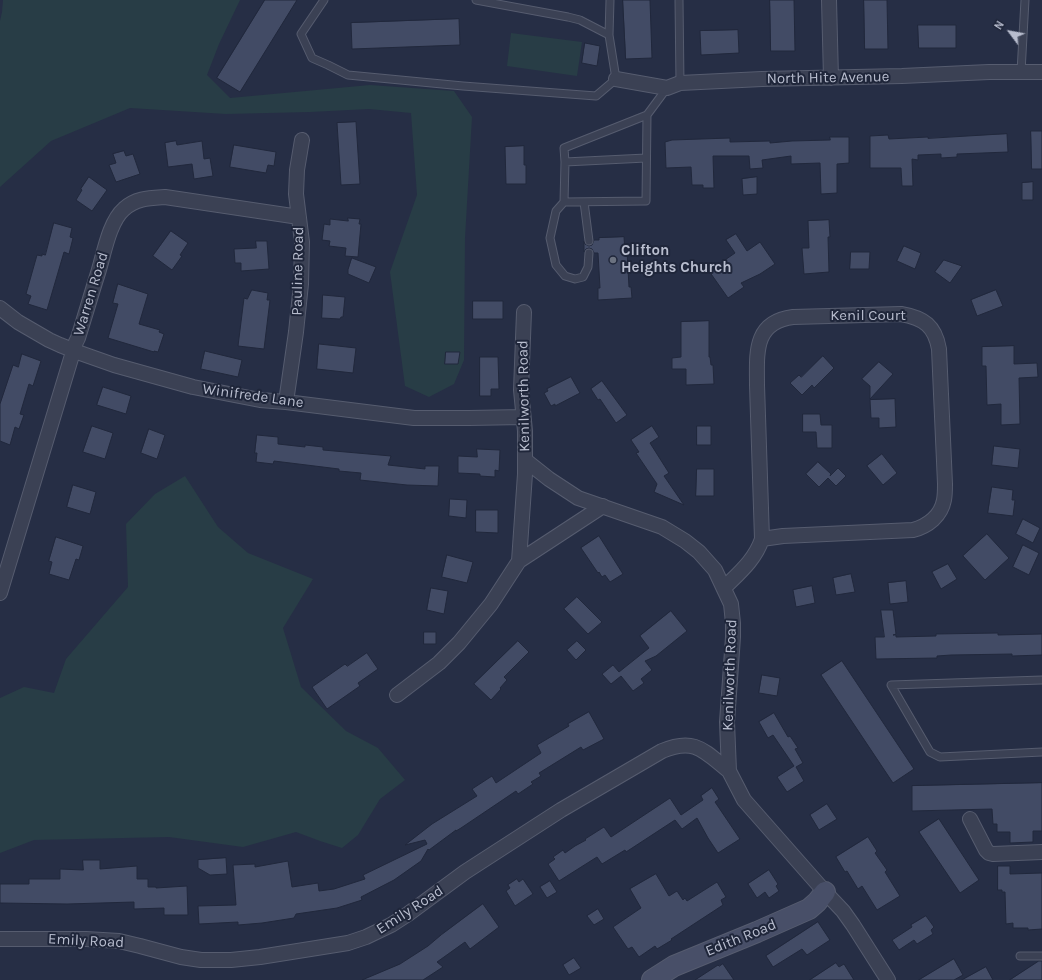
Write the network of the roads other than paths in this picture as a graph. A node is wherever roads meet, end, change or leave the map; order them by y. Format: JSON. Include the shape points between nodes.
{"nodes":[{"id":1,"x":324,"y":0,"type":"edge"},
{"id":2,"x":476,"y":0,"type":"edge"},
{"id":3,"x":610,"y":0,"type":"edge"},
{"id":4,"x":678,"y":0,"type":"edge"},
{"id":5,"x":829,"y":0,"type":"edge"},
{"id":6,"x":1025,"y":0,"type":"edge"},
{"id":7,"x":610,"y":35,"type":"junction"},
{"id":8,"x":1021,"y":72,"type":"junction"},
{"id":9,"x":1042,"y":72,"type":"edge"},
{"id":10,"x":831,"y":78,"type":"junction"},
{"id":11,"x":616,"y":79,"type":"junction"},
{"id":12,"x":680,"y":83,"type":"junction"},
{"id":13,"x":667,"y":88,"type":"junction"},
{"id":14,"x":647,"y":115,"type":"junction"},
{"id":15,"x":302,"y":140,"type":"dead end"},
{"id":16,"x":646,"y":158,"type":"junction"},
{"id":17,"x":565,"y":162,"type":"junction"},
{"id":18,"x":564,"y":202,"type":"junction"},
{"id":19,"x":584,"y":202,"type":"junction"},
{"id":20,"x":299,"y":217,"type":"junction"},
{"id":21,"x":589,"y":240,"type":"dead end"},
{"id":22,"x":590,"y":253,"type":"dead end"},
{"id":23,"x":0,"y":308,"type":"edge"},
{"id":24,"x":524,"y":312,"type":"dead end"},
{"id":25,"x":74,"y":350,"type":"junction"},
{"id":26,"x":286,"y":402,"type":"junction"},
{"id":27,"x":524,"y":417,"type":"junction"},
{"id":28,"x":525,"y":460,"type":"junction"},
{"id":29,"x":603,"y":506,"type":"junction"},
{"id":30,"x":762,"y":539,"type":"junction"},
{"id":31,"x":6,"y":552,"type":"edge"},
{"id":32,"x":519,"y":561,"type":"junction"},
{"id":33,"x":724,"y":588,"type":"junction"},
{"id":34,"x":0,"y":593,"type":"edge"},
{"id":35,"x":1042,"y":680,"type":"edge"},
{"id":36,"x":397,"y":695,"type":"dead end"},
{"id":37,"x":1042,"y":752,"type":"edge"},
{"id":38,"x":729,"y":771,"type":"junction"},
{"id":39,"x":970,"y":819,"type":"dead end"},
{"id":40,"x":1042,"y":852,"type":"edge"},
{"id":41,"x":825,"y":892,"type":"junction"},
{"id":42,"x":0,"y":939,"type":"edge"},
{"id":43,"x":1020,"y":956,"type":"dead end"},
{"id":44,"x":1042,"y":956,"type":"edge"},
{"id":45,"x":657,"y":979,"type":"edge"},
{"id":46,"x":888,"y":980,"type":"edge"}],
"edges":[{"from":1,"to":11,"type":"lane","via":[[301,34],[312,58],[348,75],[596,96]]},
{"from":2,"to":7,"type":"lane","via":[[568,16]]},
{"from":3,"to":7,"type":"lane"},
{"from":4,"to":12,"type":"lane"},
{"from":5,"to":10,"type":"street"},
{"from":6,"to":8,"type":"lane"},
{"from":7,"to":11,"type":"lane"},
{"from":8,"to":9,"type":"street","name":"North Hite Avenue"},
{"from":8,"to":10,"type":"street","name":"North Hite Avenue"},
{"from":10,"to":12,"type":"street","name":"North Hite Avenue"},
{"from":11,"to":13,"type":"street"},
{"from":12,"to":13,"type":"street","name":"North Hite Avenue"},
{"from":13,"to":14,"type":"lane"},
{"from":14,"to":16,"type":"lane"},
{"from":14,"to":17,"type":"lane","via":[[564,148]]},
{"from":15,"to":20,"type":"street","name":"Pauline Road","via":[[296,194]]},
{"from":16,"to":17,"type":"lane"},
{"from":16,"to":19,"type":"lane","via":[[646,201]]},
{"from":17,"to":18,"type":"lane"},
{"from":18,"to":19,"type":"lane"},
{"from":18,"to":22,"type":"lane","via":[[556,211],[550,238],[556,265],[565,276],[575,279],[583,277]]},
{"from":19,"to":21,"type":"lane"},
{"from":20,"to":25,"type":"street","name":"Warren Road","via":[[165,197],[135,202],[124,209],[116,219]]},
{"from":20,"to":26,"type":"street","name":"Pauline Road","via":[[302,242],[301,284]]},
{"from":23,"to":25,"type":"street","name":"Winifrede Lane","via":[[49,340]]},
{"from":24,"to":27,"type":"street","name":"Kenilworth Road","via":[[521,390]]},
{"from":25,"to":26,"type":"street","name":"Winifrede Lane","via":[[114,365],[193,387],[260,400]]},
{"from":25,"to":31,"type":"street","name":"Warren Road"},
{"from":26,"to":27,"type":"street","name":"Winifrede Lane","via":[[414,418]]},
{"from":27,"to":28,"type":"street","name":"Kenilworth Road"},
{"from":28,"to":29,"type":"street","name":"Kenilworth Road","via":[[548,479],[578,498]]},
{"from":28,"to":32,"type":"street"},
{"from":29,"to":32,"type":"street"},
{"from":29,"to":33,"type":"street","name":"Kenilworth Road","via":[[662,527],[684,540],[716,570]]},
{"from":30,"to":30,"type":"street","name":"Kenil Court","via":[[913,530],[922,528],[937,516],[945,499],[939,349],[933,330],[921,319],[901,314],[793,316],[776,321],[765,331],[759,342],[757,360]]},
{"from":30,"to":33,"type":"street","name":"Kenil Court","via":[[751,560]]},
{"from":31,"to":34,"type":"street","name":"Warren Road"},
{"from":32,"to":36,"type":"street","via":[[491,604],[459,643],[439,663]]},
{"from":33,"to":38,"type":"street","name":"Kenilworth Road","via":[[731,604],[733,623],[727,722]]},
{"from":35,"to":37,"type":"lane","via":[[891,685],[930,752],[940,757]]},
{"from":38,"to":41,"type":"street","name":"Kenilworth Road","via":[[744,800]]},
{"from":38,"to":42,"type":"street","name":"Emily Road","via":[[704,751],[693,746],[673,746],[568,807],[465,872],[391,925],[348,943],[246,959],[201,960],[119,941]]},
{"from":39,"to":40,"type":"street","via":[[989,853]]},
{"from":41,"to":45,"type":"street","name":"Edith Road","via":[[809,910],[674,966]]},
{"from":41,"to":46,"type":"street","name":"Kenilworth Road","via":[[843,910]]},
{"from":43,"to":44,"type":"lane"}]}
